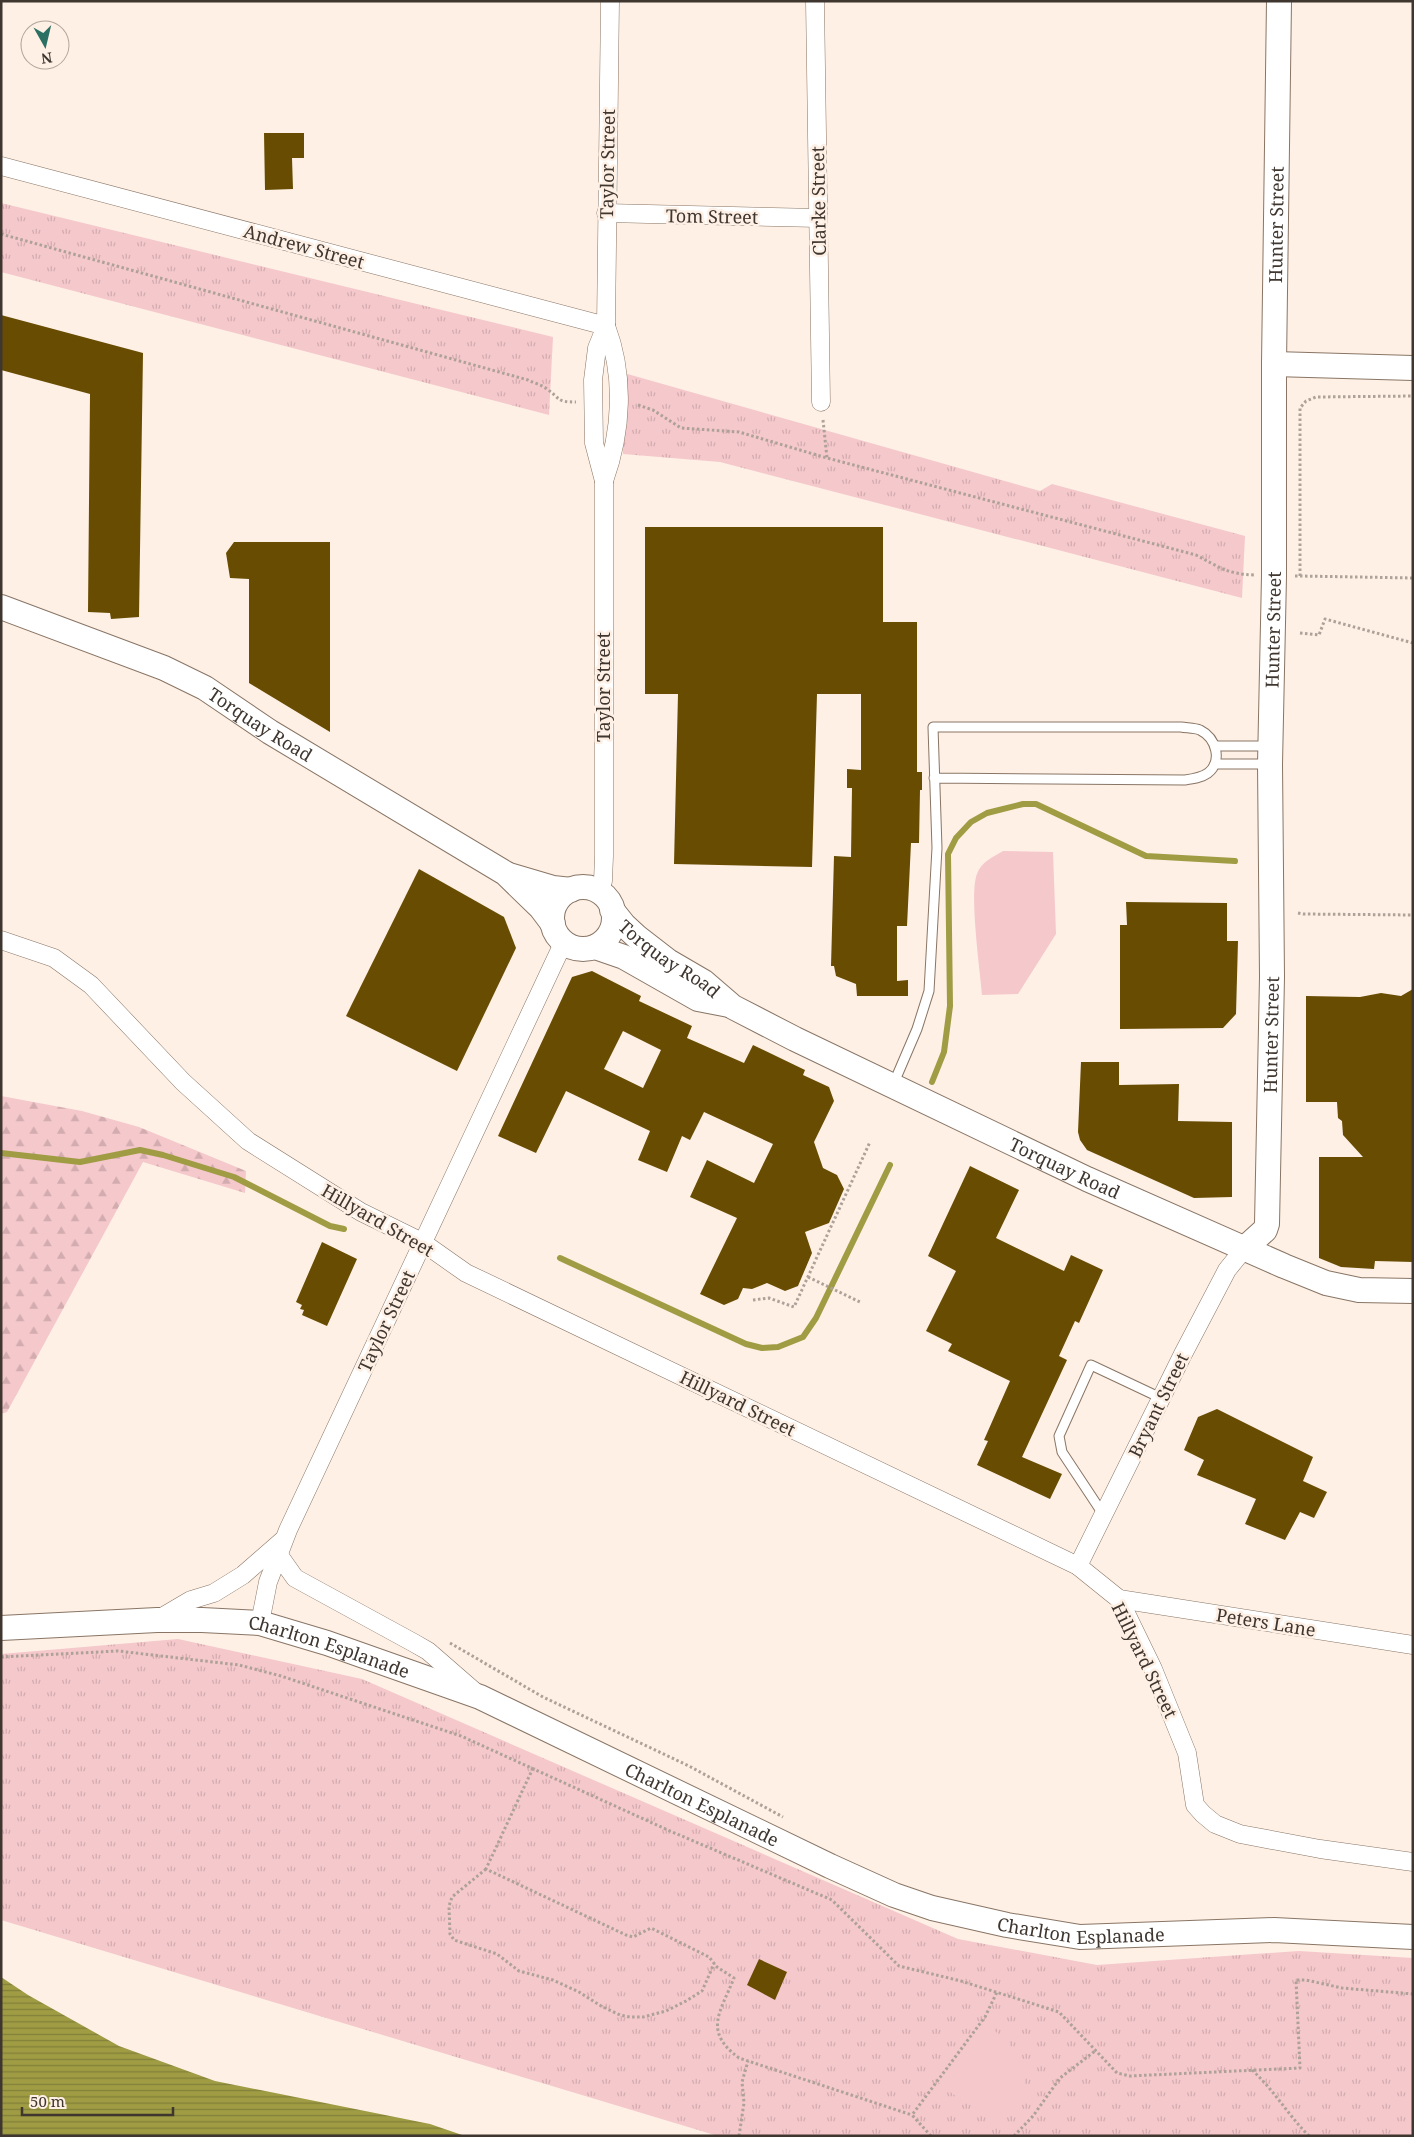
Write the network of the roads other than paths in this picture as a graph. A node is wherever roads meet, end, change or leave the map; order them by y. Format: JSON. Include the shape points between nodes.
{"nodes":[{"id":1,"x":610,"y":1,"type":"edge"},
{"id":2,"x":815,"y":1,"type":"edge"},
{"id":3,"x":1279,"y":1,"type":"edge"},
{"id":4,"x":1,"y":166,"type":"edge"},
{"id":5,"x":606,"y":213,"type":"junction"},
{"id":6,"x":818,"y":218,"type":"junction"},
{"id":7,"x":606,"y":326,"type":"junction"},
{"id":8,"x":1274,"y":364,"type":"junction"},
{"id":9,"x":1413,"y":368,"type":"edge"},
{"id":10,"x":821,"y":402,"type":"road end"},
{"id":11,"x":604,"y":481,"type":"junction"},
{"id":12,"x":1,"y":608,"type":"edge"},
{"id":13,"x":1216,"y":746,"type":"junction"},
{"id":14,"x":1270,"y":755,"type":"junction"},
{"id":15,"x":1215,"y":764,"type":"junction"},
{"id":16,"x":934,"y":778,"type":"junction"},
{"id":17,"x":505,"y":873,"type":"junction"},
{"id":18,"x":571,"y":890,"type":"junction"},
{"id":19,"x":605,"y":901,"type":"junction"},
{"id":20,"x":553,"y":924,"type":"junction"},
{"id":21,"x":1,"y":940,"type":"edge"},
{"id":22,"x":566,"y":944,"type":"junction"},
{"id":23,"x":595,"y":947,"type":"junction"},
{"id":24,"x":729,"y":1005,"type":"junction"},
{"id":25,"x":893,"y":1086,"type":"junction"},
{"id":26,"x":422,"y":1242,"type":"junction"},
{"id":27,"x":1244,"y":1249,"type":"junction"},
{"id":28,"x":1413,"y":1291,"type":"edge"},
{"id":29,"x":1161,"y":1398,"type":"junction"},
{"id":30,"x":1103,"y":1514,"type":"junction"},
{"id":31,"x":281,"y":1546,"type":"junction"},
{"id":32,"x":1078,"y":1566,"type":"junction"},
{"id":33,"x":1118,"y":1599,"type":"junction"},
{"id":34,"x":156,"y":1620,"type":"junction"},
{"id":35,"x":260,"y":1623,"type":"junction"},
{"id":36,"x":1,"y":1628,"type":"edge"},
{"id":37,"x":1413,"y":1645,"type":"edge"},
{"id":38,"x":480,"y":1697,"type":"junction"},
{"id":39,"x":1413,"y":1862,"type":"edge"},
{"id":40,"x":1413,"y":1937,"type":"edge"}],
"edges":[{"from":1,"to":5,"type":"street","name":"Taylor Street"},
{"from":2,"to":6,"type":"street","name":"Clarke Street"},
{"from":3,"to":8,"type":"street","name":"Hunter Street"},
{"from":4,"to":7,"type":"street","name":"Andrew Street"},
{"from":5,"to":6,"type":"street","name":"Tom Street"},
{"from":5,"to":7,"type":"street","name":"Taylor Street"},
{"from":6,"to":10,"type":"street","name":"Clarke Street"},
{"from":7,"to":11,"type":"street","name":"Taylor Street","via":[[597,348],[593,380],[594,443]]},
{"from":7,"to":11,"type":"street","name":"Taylor Street","via":[[616,357],[619,386],[613,457]]},
{"from":8,"to":9,"type":"street"},
{"from":8,"to":14,"type":"street","name":"Hunter Street"},
{"from":11,"to":19,"type":"street","name":"Taylor Street"},
{"from":12,"to":17,"type":"street","name":"Torquay Road","via":[[164,668],[205,688],[270,732]]},
{"from":13,"to":14,"type":"lane"},
{"from":13,"to":15,"type":"lane"},
{"from":13,"to":16,"type":"lane","via":[[1210,736],[1198,729],[1181,727],[933,726]]},
{"from":14,"to":15,"type":"lane"},
{"from":14,"to":27,"type":"street","name":"Hunter Street","via":[[1272,929],[1267,1215],[1265,1230]]},
{"from":15,"to":16,"type":"lane","via":[[1208,773],[1185,780]]},
{"from":16,"to":25,"type":"lane","via":[[937,848],[929,992]]},
{"from":17,"to":18,"type":"street","name":"Torquay Road","via":[[553,888]]},
{"from":17,"to":20,"type":"street","name":"Torquay Road"},
{"from":18,"to":19,"type":"street","via":[[589,888]]},
{"from":18,"to":20,"type":"street","via":[[556,904]]},
{"from":19,"to":23,"type":"street","via":[[612,927],[609,935]]},
{"from":19,"to":24,"type":"street","name":"Torquay Road","via":[[638,937],[668,961],[704,982]]},
{"from":20,"to":22,"type":"street"},
{"from":21,"to":26,"type":"street","name":"Hillyard Street","via":[[54,958],[91,985],[183,1082],[248,1142],[361,1212]]},
{"from":22,"to":23,"type":"street","via":[[580,949]]},
{"from":22,"to":26,"type":"street","name":"Taylor Street","via":[[559,952]]},
{"from":23,"to":24,"type":"street","name":"Torquay Road","via":[[624,956],[698,999]]},
{"from":24,"to":25,"type":"street","name":"Torquay Road"},
{"from":25,"to":27,"type":"street","name":"Torquay Road"},
{"from":26,"to":31,"type":"street","name":"Taylor Street"},
{"from":26,"to":32,"type":"street","name":"Hillyard Street","via":[[470,1275]]},
{"from":27,"to":28,"type":"street","name":"Torquay Road","via":[[1326,1283],[1359,1290]]},
{"from":27,"to":29,"type":"street","name":"Bryant Street","via":[[1227,1270]]},
{"from":29,"to":30,"type":"street","name":"Bryant Street"},
{"from":29,"to":30,"type":"lane","via":[[1091,1365],[1059,1436],[1062,1452]]},
{"from":30,"to":32,"type":"street","name":"Bryant Street"},
{"from":31,"to":34,"type":"street","via":[[214,1593],[191,1600]]},
{"from":31,"to":35,"type":"street","name":"Taylor Street","via":[[268,1582]]},
{"from":31,"to":38,"type":"street","via":[[295,1578],[428,1651]]},
{"from":32,"to":33,"type":"street","name":"Hillyard Street"},
{"from":33,"to":37,"type":"street","name":"Peters Lane"},
{"from":33,"to":39,"type":"street","name":"Hillyard Street","via":[[1153,1669],[1187,1753],[1195,1805],[1203,1814],[1215,1824],[1240,1834]]},
{"from":34,"to":35,"type":"street","name":"Charlton Esplanade"},
{"from":34,"to":36,"type":"street","name":"Charlton Esplanade"},
{"from":35,"to":38,"type":"street","name":"Charlton Esplanade"},
{"from":38,"to":40,"type":"street","name":"Charlton Esplanade","via":[[830,1866],[932,1908],[1080,1937],[1274,1930]]}]}
